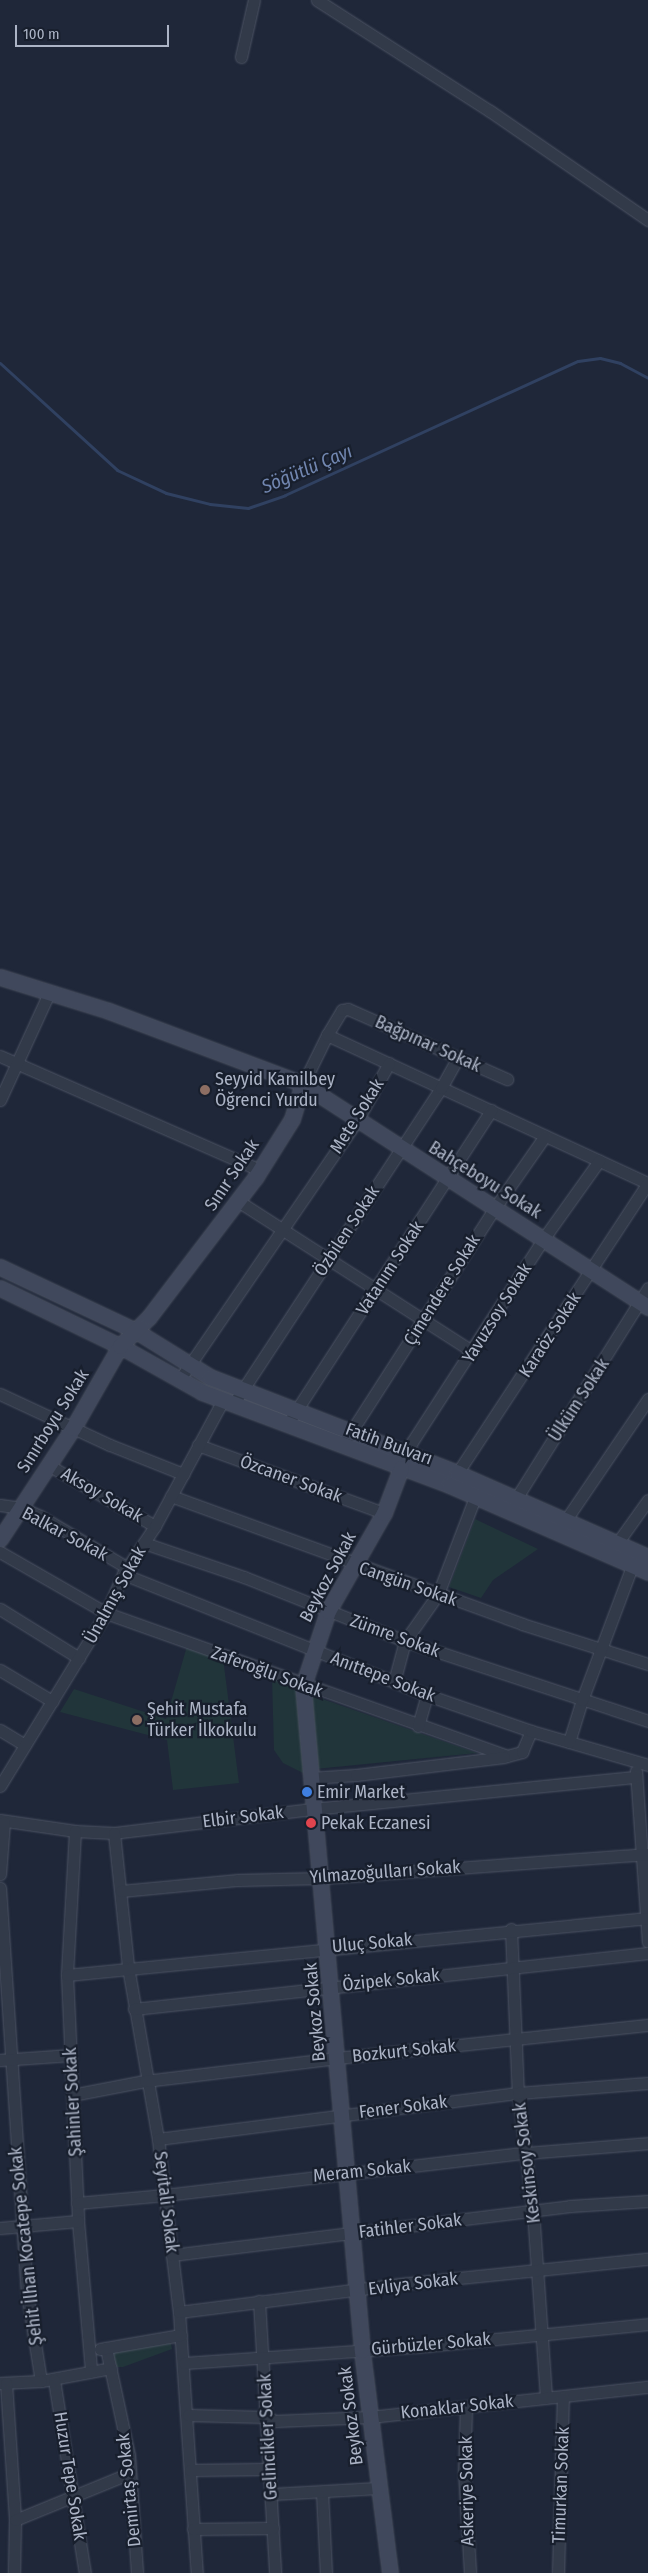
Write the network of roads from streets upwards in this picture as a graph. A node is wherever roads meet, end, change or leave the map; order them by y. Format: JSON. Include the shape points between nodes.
{"nodes":[{"id":1,"x":254,"y":0,"type":"edge"},
{"id":2,"x":318,"y":0,"type":"edge"},
{"id":3,"x":241,"y":57,"type":"dead end"},
{"id":4,"x":648,"y":220,"type":"edge"},
{"id":5,"x":0,"y":977,"type":"edge"},
{"id":6,"x":49,"y":993,"type":"junction"},
{"id":7,"x":348,"y":1009,"type":"joint"},
{"id":8,"x":327,"y":1035,"type":"junction"},
{"id":9,"x":0,"y":1056,"type":"edge"},
{"id":10,"x":458,"y":1057,"type":"junction"},
{"id":11,"x":389,"y":1063,"type":"junction"},
{"id":12,"x":16,"y":1064,"type":"junction"},
{"id":13,"x":507,"y":1079,"type":"dead end"},
{"id":14,"x":303,"y":1084,"type":"junction"},
{"id":15,"x":441,"y":1088,"type":"junction"},
{"id":16,"x":0,"y":1100,"type":"edge"},
{"id":17,"x":491,"y":1110,"type":"junction"},
{"id":18,"x":358,"y":1119,"type":"junction"},
{"id":19,"x":545,"y":1136,"type":"junction"},
{"id":20,"x":401,"y":1149,"type":"junction"},
{"id":21,"x":599,"y":1161,"type":"junction"},
{"id":22,"x":260,"y":1170,"type":"junction"},
{"id":23,"x":447,"y":1179,"type":"junction"},
{"id":24,"x":648,"y":1183,"type":"edge"},
{"id":25,"x":238,"y":1201,"type":"junction"},
{"id":26,"x":494,"y":1209,"type":"junction"},
{"id":27,"x":280,"y":1229,"type":"junction"},
{"id":28,"x":544,"y":1238,"type":"junction"},
{"id":29,"x":328,"y":1260,"type":"junction"},
{"id":30,"x":0,"y":1268,"type":"edge"},
{"id":31,"x":591,"y":1271,"type":"junction"},
{"id":32,"x":0,"y":1288,"type":"edge"},
{"id":33,"x":648,"y":1288,"type":"edge"},
{"id":34,"x":375,"y":1291,"type":"junction"},
{"id":35,"x":644,"y":1304,"type":"edge"},
{"id":36,"x":423,"y":1321,"type":"junction"},
{"id":37,"x":136,"y":1331,"type":"junction"},
{"id":38,"x":120,"y":1346,"type":"junction"},
{"id":39,"x":473,"y":1352,"type":"junction"},
{"id":40,"x":190,"y":1364,"type":"junction"},
{"id":41,"x":180,"y":1379,"type":"junction"},
{"id":42,"x":243,"y":1389,"type":"junction"},
{"id":43,"x":0,"y":1394,"type":"edge"},
{"id":44,"x":648,"y":1399,"type":"edge"},
{"id":45,"x":228,"y":1402,"type":"junction"},
{"id":46,"x":296,"y":1410,"type":"junction"},
{"id":47,"x":287,"y":1425,"type":"junction"},
{"id":48,"x":73,"y":1428,"type":"junction"},
{"id":49,"x":351,"y":1432,"type":"junction"},
{"id":50,"x":198,"y":1445,"type":"junction"},
{"id":51,"x":342,"y":1446,"type":"junction"},
{"id":52,"x":407,"y":1453,"type":"junction"},
{"id":53,"x":48,"y":1465,"type":"junction"},
{"id":54,"x":400,"y":1468,"type":"junction"},
{"id":55,"x":183,"y":1474,"type":"junction"},
{"id":56,"x":453,"y":1479,"type":"junction"},
{"id":57,"x":171,"y":1496,"type":"junction"},
{"id":58,"x":475,"y":1497,"type":"junction"},
{"id":59,"x":648,"y":1500,"type":"edge"},
{"id":60,"x":0,"y":1505,"type":"edge"},
{"id":61,"x":512,"y":1505,"type":"junction"},
{"id":62,"x":22,"y":1508,"type":"junction"},
{"id":63,"x":384,"y":1513,"type":"junction"},
{"id":64,"x":155,"y":1526,"type":"junction"},
{"id":65,"x":561,"y":1527,"type":"junction"},
{"id":66,"x":0,"y":1539,"type":"edge"},
{"id":67,"x":144,"y":1543,"type":"junction"},
{"id":68,"x":612,"y":1549,"type":"junction"},
{"id":69,"x":0,"y":1552,"type":"edge"},
{"id":70,"x":648,"y":1557,"type":"edge"},
{"id":71,"x":357,"y":1566,"type":"junction"},
{"id":72,"x":632,"y":1566,"type":"junction"},
{"id":73,"x":126,"y":1571,"type":"junction"},
{"id":74,"x":648,"y":1572,"type":"edge"},
{"id":75,"x":438,"y":1594,"type":"junction"},
{"id":76,"x":0,"y":1609,"type":"edge"},
{"id":77,"x":328,"y":1611,"type":"junction"},
{"id":78,"x":106,"y":1613,"type":"junction"},
{"id":79,"x":405,"y":1641,"type":"junction"},
{"id":80,"x":312,"y":1650,"type":"junction"},
{"id":81,"x":601,"y":1650,"type":"junction"},
{"id":82,"x":79,"y":1658,"type":"junction"},
{"id":83,"x":648,"y":1664,"type":"edge"},
{"id":84,"x":0,"y":1670,"type":"edge"},
{"id":85,"x":394,"y":1682,"type":"junction"},
{"id":86,"x":303,"y":1686,"type":"junction"},
{"id":87,"x":427,"y":1695,"type":"junction"},
{"id":88,"x":582,"y":1700,"type":"junction"},
{"id":89,"x":52,"y":1701,"type":"junction"},
{"id":90,"x":648,"y":1721,"type":"edge"},
{"id":91,"x":418,"y":1726,"type":"junction"},
{"id":92,"x":0,"y":1730,"type":"edge"},
{"id":93,"x":531,"y":1730,"type":"junction"},
{"id":94,"x":569,"y":1742,"type":"junction"},
{"id":95,"x":25,"y":1745,"type":"junction"},
{"id":96,"x":507,"y":1756,"type":"junction"},
{"id":97,"x":635,"y":1761,"type":"junction"},
{"id":98,"x":648,"y":1765,"type":"edge"},
{"id":99,"x":636,"y":1777,"type":"junction"},
{"id":100,"x":310,"y":1778,"type":"junction"},
{"id":101,"x":0,"y":1786,"type":"edge"},
{"id":102,"x":313,"y":1809,"type":"junction"},
{"id":103,"x":2,"y":1821,"type":"edge"},
{"id":104,"x":75,"y":1831,"type":"junction"},
{"id":105,"x":114,"y":1833,"type":"junction"},
{"id":106,"x":645,"y":1854,"type":"edge"},
{"id":107,"x":0,"y":1874,"type":"edge"},
{"id":108,"x":321,"y":1878,"type":"junction"},
{"id":109,"x":0,"y":1888,"type":"edge"},
{"id":110,"x":121,"y":1891,"type":"junction"},
{"id":111,"x":647,"y":1918,"type":"edge"},
{"id":112,"x":511,"y":1929,"type":"junction"},
{"id":113,"x":648,"y":1942,"type":"edge"},
{"id":114,"x":328,"y":1947,"type":"junction"},
{"id":115,"x":648,"y":1953,"type":"edge"},
{"id":116,"x":128,"y":1966,"type":"junction"},
{"id":117,"x":515,"y":1966,"type":"junction"},
{"id":118,"x":67,"y":1975,"type":"junction"},
{"id":119,"x":332,"y":1986,"type":"junction"},
{"id":120,"x":134,"y":2009,"type":"junction"},
{"id":121,"x":648,"y":2025,"type":"edge"},
{"id":122,"x":514,"y":2039,"type":"junction"},
{"id":123,"x":70,"y":2055,"type":"junction"},
{"id":124,"x":338,"y":2058,"type":"junction"},
{"id":125,"x":5,"y":2060,"type":"edge"},
{"id":126,"x":145,"y":2081,"type":"junction"},
{"id":127,"x":648,"y":2082,"type":"edge"},
{"id":128,"x":518,"y":2093,"type":"junction"},
{"id":129,"x":72,"y":2095,"type":"junction"},
{"id":130,"x":342,"y":2114,"type":"junction"},
{"id":131,"x":158,"y":2139,"type":"junction"},
{"id":132,"x":648,"y":2143,"type":"edge"},
{"id":133,"x":525,"y":2152,"type":"junction"},
{"id":134,"x":348,"y":2172,"type":"junction"},
{"id":135,"x":165,"y":2195,"type":"junction"},
{"id":136,"x":648,"y":2201,"type":"edge"},
{"id":137,"x":77,"y":2203,"type":"junction"},
{"id":138,"x":533,"y":2211,"type":"junction"},
{"id":139,"x":78,"y":2220,"type":"junction"},
{"id":140,"x":22,"y":2227,"type":"junction"},
{"id":141,"x":0,"y":2228,"type":"edge"},
{"id":142,"x":353,"y":2232,"type":"junction"},
{"id":143,"x":172,"y":2255,"type":"junction"},
{"id":144,"x":648,"y":2259,"type":"edge"},
{"id":145,"x":538,"y":2270,"type":"junction"},
{"id":146,"x":359,"y":2290,"type":"junction"},
{"id":147,"x":259,"y":2301,"type":"junction"},
{"id":148,"x":179,"y":2312,"type":"junction"},
{"id":149,"x":648,"y":2324,"type":"edge"},
{"id":150,"x":542,"y":2334,"type":"junction"},
{"id":151,"x":181,"y":2335,"type":"junction"},
{"id":152,"x":106,"y":2348,"type":"junction"},
{"id":153,"x":91,"y":2350,"type":"junction"},
{"id":154,"x":362,"y":2350,"type":"junction"},
{"id":155,"x":264,"y":2356,"type":"junction"},
{"id":156,"x":184,"y":2364,"type":"junction"},
{"id":157,"x":111,"y":2368,"type":"junction"},
{"id":158,"x":92,"y":2372,"type":"junction"},
{"id":159,"x":54,"y":2380,"type":"junction"},
{"id":160,"x":40,"y":2381,"type":"junction"},
{"id":161,"x":3,"y":2383,"type":"edge"},
{"id":162,"x":648,"y":2387,"type":"edge"},
{"id":163,"x":563,"y":2397,"type":"junction"},
{"id":164,"x":546,"y":2398,"type":"junction"},
{"id":165,"x":466,"y":2408,"type":"junction"},
{"id":166,"x":188,"y":2414,"type":"junction"},
{"id":167,"x":267,"y":2417,"type":"junction"},
{"id":168,"x":370,"y":2417,"type":"junction"},
{"id":169,"x":268,"y":2469,"type":"junction"},
{"id":170,"x":190,"y":2470,"type":"junction"},
{"id":171,"x":130,"y":2473,"type":"junction"},
{"id":172,"x":378,"y":2488,"type":"junction"},
{"id":173,"x":322,"y":2492,"type":"junction"},
{"id":174,"x":272,"y":2494,"type":"junction"},
{"id":175,"x":74,"y":2498,"type":"junction"},
{"id":176,"x":15,"y":2520,"type":"junction"},
{"id":177,"x":193,"y":2528,"type":"junction"},
{"id":178,"x":273,"y":2528,"type":"junction"},
{"id":179,"x":14,"y":2573,"type":"edge"},
{"id":180,"x":85,"y":2573,"type":"edge"},
{"id":181,"x":137,"y":2573,"type":"edge"},
{"id":182,"x":196,"y":2573,"type":"edge"},
{"id":183,"x":275,"y":2573,"type":"edge"},
{"id":184,"x":326,"y":2573,"type":"edge"},
{"id":185,"x":390,"y":2573,"type":"edge"},
{"id":186,"x":470,"y":2573,"type":"edge"},
{"id":187,"x":558,"y":2573,"type":"edge"}],
"edges":[{"from":1,"to":3,"type":"street"},
{"from":2,"to":4,"type":"street","via":[[490,111]]},
{"from":5,"to":6,"type":"street","name":"Bahçeboyu Sokak"},
{"from":6,"to":12,"type":"street"},
{"from":6,"to":14,"type":"street","name":"Bahçeboyu Sokak","via":[[109,1011]]},
{"from":7,"to":8,"type":"street","name":"Sınır Sokak","via":[[342,1010]]},
{"from":7,"to":10,"type":"street","name":"Bağpınar Sokak"},
{"from":8,"to":11,"type":"street"},
{"from":8,"to":14,"type":"street","name":"Sınır Sokak"},
{"from":9,"to":12,"type":"street"},
{"from":10,"to":13,"type":"street","name":"Bağpınar Sokak"},
{"from":10,"to":15,"type":"street","name":"Özbilen Sokak"},
{"from":11,"to":15,"type":"street","name":"Mete Sokak"},
{"from":11,"to":18,"type":"street","name":"Mete Sokak"},
{"from":12,"to":16,"type":"street"},
{"from":12,"to":22,"type":"street"},
{"from":14,"to":18,"type":"street","name":"Bahçeboyu Sokak"},
{"from":14,"to":22,"type":"street","name":"Sınır Sokak","via":[[292,1119]]},
{"from":15,"to":17,"type":"street","name":"Mete Sokak"},
{"from":15,"to":20,"type":"street","name":"Özbilen Sokak"},
{"from":17,"to":19,"type":"street","name":"Mete Sokak"},
{"from":17,"to":23,"type":"street","name":"Vatanım Sokak"},
{"from":18,"to":20,"type":"street","name":"Bahçeboyu Sokak"},
{"from":18,"to":27,"type":"street","name":"Mete Sokak"},
{"from":19,"to":21,"type":"street","name":"Mete Sokak"},
{"from":19,"to":26,"type":"street","name":"Çimendere Sokak"},
{"from":20,"to":23,"type":"street","name":"Bahçeboyu Sokak"},
{"from":20,"to":29,"type":"street","name":"Özbilen Sokak"},
{"from":21,"to":24,"type":"street","name":"Mete Sokak"},
{"from":21,"to":28,"type":"street","name":"Yavuzsoy Sokak"},
{"from":22,"to":25,"type":"street","name":"Sınır Sokak"},
{"from":23,"to":26,"type":"street","name":"Bahçeboyu Sokak"},
{"from":23,"to":34,"type":"street","name":"Vatanım Sokak"},
{"from":24,"to":31,"type":"street","name":"Karaöz Sokak"},
{"from":25,"to":27,"type":"street"},
{"from":25,"to":37,"type":"street","name":"Sınır Sokak"},
{"from":26,"to":28,"type":"street","name":"Bahçeboyu Sokak"},
{"from":26,"to":36,"type":"street","name":"Çimendere Sokak"},
{"from":27,"to":29,"type":"street"},
{"from":27,"to":40,"type":"street","name":"Mete Sokak"},
{"from":28,"to":31,"type":"street","name":"Bahçeboyu Sokak"},
{"from":28,"to":39,"type":"street","name":"Yavuzsoy Sokak"},
{"from":29,"to":34,"type":"street"},
{"from":29,"to":42,"type":"street","name":"Özbilen Sokak"},
{"from":30,"to":37,"type":"street"},
{"from":31,"to":35,"type":"street","name":"Bahçeboyu Sokak"},
{"from":31,"to":56,"type":"street","name":"Karaöz Sokak"},
{"from":32,"to":38,"type":"street","name":"Fatih Bulvarı"},
{"from":33,"to":35,"type":"street","name":"Ülküm Sokak"},
{"from":34,"to":36,"type":"street"},
{"from":34,"to":46,"type":"street","name":"Vatanım Sokak"},
{"from":35,"to":61,"type":"street","name":"Ülküm Sokak"},
{"from":36,"to":39,"type":"street"},
{"from":36,"to":49,"type":"street","name":"Çimendere Sokak"},
{"from":37,"to":38,"type":"street","name":"Sınır Sokak"},
{"from":37,"to":40,"type":"street"},
{"from":38,"to":41,"type":"street","name":"Fatih Bulvarı"},
{"from":38,"to":48,"type":"street","name":"Sınırboyu Sokak"},
{"from":39,"to":52,"type":"street","name":"Yavuzsoy Sokak"},
{"from":40,"to":41,"type":"street","name":"Mete Sokak"},
{"from":40,"to":42,"type":"street","via":[[210,1377]]},
{"from":41,"to":45,"type":"street","name":"Fatih Bulvarı"},
{"from":42,"to":45,"type":"street","name":"Özbilen Sokak"},
{"from":42,"to":46,"type":"street"},
{"from":43,"to":48,"type":"street"},
{"from":44,"to":65,"type":"street"},
{"from":45,"to":47,"type":"street","name":"Fatih Bulvarı"},
{"from":45,"to":50,"type":"street","name":"Ünalmış Sokak"},
{"from":46,"to":47,"type":"street","name":"Vatanım Sokak"},
{"from":46,"to":49,"type":"street"},
{"from":47,"to":51,"type":"street","name":"Fatih Bulvarı"},
{"from":48,"to":53,"type":"street","name":"Sınırboyu Sokak"},
{"from":48,"to":55,"type":"street"},
{"from":49,"to":51,"type":"street","name":"Çimendere Sokak"},
{"from":49,"to":52,"type":"street"},
{"from":50,"to":55,"type":"street","name":"Ünalmış Sokak"},
{"from":50,"to":63,"type":"street","name":"Özcaner Sokak"},
{"from":51,"to":54,"type":"street","name":"Fatih Bulvarı"},
{"from":52,"to":54,"type":"street","name":"Yavuzsoy Sokak"},
{"from":52,"to":56,"type":"street"},
{"from":53,"to":62,"type":"street","name":"Sınırboyu Sokak"},
{"from":53,"to":64,"type":"street","name":"Aksoy Sokak"},
{"from":54,"to":56,"type":"street","name":"Fatih Bulvarı"},
{"from":54,"to":63,"type":"street","name":"Beykoz Sokak"},
{"from":55,"to":57,"type":"street","name":"Ünalmış Sokak"},
{"from":56,"to":58,"type":"street","name":"Fatih Bulvarı"},
{"from":56,"to":61,"type":"street"},
{"from":57,"to":64,"type":"street","name":"Ünalmış Sokak"},
{"from":57,"to":71,"type":"street","name":"Cangün Sokak"},
{"from":58,"to":61,"type":"street","name":"Fatih Bulvarı"},
{"from":58,"to":75,"type":"street"},
{"from":59,"to":68,"type":"street"},
{"from":60,"to":62,"type":"street","name":"Balkar Sokak"},
{"from":61,"to":65,"type":"street"},
{"from":62,"to":66,"type":"street","name":"Sınırboyu Sokak"},
{"from":62,"to":73,"type":"street","name":"Balkar Sokak"},
{"from":63,"to":71,"type":"street","name":"Beykoz Sokak"},
{"from":64,"to":67,"type":"street","name":"Ünalmış Sokak"},
{"from":65,"to":68,"type":"street"},
{"from":67,"to":73,"type":"street","name":"Ünalmış Sokak"},
{"from":67,"to":77,"type":"street","name":"Zümre Sokak"},
{"from":68,"to":70,"type":"street"},
{"from":68,"to":72,"type":"street"},
{"from":69,"to":78,"type":"street","name":"Zaferoğlu Sokak"},
{"from":71,"to":75,"type":"street","name":"Cangün Sokak"},
{"from":71,"to":77,"type":"street","name":"Beykoz Sokak"},
{"from":72,"to":74,"type":"street"},
{"from":72,"to":81,"type":"street"},
{"from":73,"to":78,"type":"street","name":"Ünalmış Sokak"},
{"from":73,"to":80,"type":"street","name":"Anıttepe Sokak"},
{"from":75,"to":79,"type":"street"},
{"from":75,"to":81,"type":"street","name":"Cangün Sokak"},
{"from":76,"to":82,"type":"street"},
{"from":77,"to":79,"type":"street","name":"Zümre Sokak"},
{"from":77,"to":80,"type":"street","name":"Beykoz Sokak"},
{"from":78,"to":82,"type":"street","name":"Ünalmış Sokak"},
{"from":78,"to":86,"type":"street","name":"Zaferoğlu Sokak"},
{"from":79,"to":85,"type":"street"},
{"from":79,"to":88,"type":"street","name":"Zümre Sokak"},
{"from":80,"to":85,"type":"street","name":"Anıttepe Sokak"},
{"from":80,"to":86,"type":"street","name":"Beykoz Sokak"},
{"from":81,"to":83,"type":"street","name":"Cangün Sokak"},
{"from":81,"to":88,"type":"street"},
{"from":82,"to":89,"type":"street","name":"Ünalmış Sokak"},
{"from":84,"to":89,"type":"street"},
{"from":85,"to":87,"type":"street","name":"Anıttepe Sokak"},
{"from":86,"to":91,"type":"street","name":"Zaferoğlu Sokak"},
{"from":86,"to":100,"type":"street","name":"Beykoz Sokak"},
{"from":87,"to":91,"type":"street"},
{"from":87,"to":93,"type":"street","name":"Anıttepe Sokak"},
{"from":88,"to":90,"type":"street","name":"Zümre Sokak"},
{"from":88,"to":94,"type":"street"},
{"from":89,"to":95,"type":"street","name":"Ünalmış Sokak"},
{"from":91,"to":96,"type":"street","name":"Zaferoğlu Sokak"},
{"from":92,"to":95,"type":"street"},
{"from":93,"to":94,"type":"street","name":"Anıttepe Sokak"},
{"from":93,"to":96,"type":"street","via":[[522,1752]]},
{"from":94,"to":97,"type":"street","name":"Anıttepe Sokak"},
{"from":95,"to":101,"type":"street","name":"Ünalmış Sokak"},
{"from":96,"to":100,"type":"street"},
{"from":97,"to":98,"type":"street","name":"Anıttepe Sokak"},
{"from":97,"to":99,"type":"street"},
{"from":99,"to":102,"type":"street","name":"Elbir Sokak"},
{"from":99,"to":106,"type":"street"},
{"from":100,"to":102,"type":"street","name":"Beykoz Sokak"},
{"from":102,"to":105,"type":"street","name":"Elbir Sokak"},
{"from":102,"to":108,"type":"street","name":"Beykoz Sokak"},
{"from":103,"to":104,"type":"street","name":"Elbir Sokak"},
{"from":103,"to":107,"type":"street"},
{"from":104,"to":105,"type":"street","name":"Elbir Sokak"},
{"from":104,"to":118,"type":"street","name":"Şahinler Sokak"},
{"from":105,"to":110,"type":"street","name":"Seyitali Sokak"},
{"from":106,"to":108,"type":"street","name":"Yılmazoğulları Sokak"},
{"from":106,"to":111,"type":"street"},
{"from":108,"to":110,"type":"street","name":"Yılmazoğulları Sokak","via":[[238,1880]]},
{"from":108,"to":114,"type":"street","name":"Beykoz Sokak"},
{"from":109,"to":125,"type":"street","name":"Şehit İlhan Kocatepe Sokak"},
{"from":110,"to":116,"type":"street","name":"Seyitali Sokak"},
{"from":111,"to":112,"type":"street","name":"Uluç Sokak"},
{"from":111,"to":113,"type":"street"},
{"from":112,"to":114,"type":"street","name":"Uluç Sokak"},
{"from":112,"to":117,"type":"street","name":"Keskinsoy Sokak"},
{"from":114,"to":116,"type":"street","name":"Uluç Sokak"},
{"from":114,"to":119,"type":"street","name":"Beykoz Sokak"},
{"from":115,"to":117,"type":"street","name":"Özipek Sokak"},
{"from":116,"to":118,"type":"street","name":"Uluç Sokak"},
{"from":116,"to":120,"type":"street","name":"Seyitali Sokak"},
{"from":117,"to":119,"type":"street","name":"Özipek Sokak"},
{"from":117,"to":122,"type":"street","name":"Keskinsoy Sokak"},
{"from":118,"to":123,"type":"street","name":"Şahinler Sokak"},
{"from":119,"to":120,"type":"street","name":"Özipek Sokak"},
{"from":119,"to":124,"type":"street","name":"Beykoz Sokak"},
{"from":120,"to":126,"type":"street","name":"Seyitali Sokak"},
{"from":121,"to":122,"type":"street","name":"Bozkurt Sokak"},
{"from":122,"to":124,"type":"street","name":"Bozkurt Sokak"},
{"from":122,"to":128,"type":"street","name":"Keskinsoy Sokak"},
{"from":123,"to":125,"type":"street"},
{"from":123,"to":129,"type":"street","name":"Şahinler Sokak"},
{"from":124,"to":126,"type":"street","name":"Bozkurt Sokak"},
{"from":124,"to":130,"type":"street","name":"Beykoz Sokak"},
{"from":125,"to":140,"type":"street","name":"Şehit İlhan Kocatepe Sokak"},
{"from":126,"to":129,"type":"street","name":"Bozkurt Sokak"},
{"from":126,"to":131,"type":"street","name":"Seyitali Sokak"},
{"from":127,"to":128,"type":"street","name":"Fener Sokak"},
{"from":128,"to":130,"type":"street","name":"Fener Sokak"},
{"from":128,"to":133,"type":"street","name":"Keskinsoy Sokak"},
{"from":129,"to":137,"type":"street","name":"Şahinler Sokak"},
{"from":130,"to":131,"type":"street","name":"Fener Sokak"},
{"from":130,"to":134,"type":"street","name":"Beykoz Sokak"},
{"from":131,"to":135,"type":"street","name":"Seyitali Sokak"},
{"from":132,"to":133,"type":"street","name":"Meram Sokak"},
{"from":133,"to":134,"type":"street","name":"Meram Sokak"},
{"from":133,"to":138,"type":"street","name":"Keskinsoy Sokak"},
{"from":134,"to":135,"type":"street","name":"Meram Sokak"},
{"from":134,"to":142,"type":"street","name":"Beykoz Sokak"},
{"from":135,"to":137,"type":"street","name":"Meram Sokak"},
{"from":135,"to":143,"type":"street","name":"Seyitali Sokak"},
{"from":136,"to":138,"type":"street","name":"Fatihler Sokak"},
{"from":137,"to":139,"type":"street","name":"Şahinler Sokak"},
{"from":138,"to":142,"type":"street","name":"Fatihler Sokak"},
{"from":138,"to":145,"type":"street","name":"Keskinsoy Sokak"},
{"from":139,"to":140,"type":"street"},
{"from":139,"to":153,"type":"street","name":"Şahinler Sokak"},
{"from":140,"to":141,"type":"street"},
{"from":140,"to":160,"type":"street","name":"Şehit İlhan Kocatepe Sokak"},
{"from":142,"to":143,"type":"street","name":"Fatihler Sokak"},
{"from":142,"to":146,"type":"street","name":"Beykoz Sokak"},
{"from":143,"to":148,"type":"street","name":"Seyitali Sokak"},
{"from":144,"to":145,"type":"street","name":"Evliya Sokak"},
{"from":145,"to":146,"type":"street","name":"Evliya Sokak"},
{"from":145,"to":150,"type":"street","name":"Keskinsoy Sokak"},
{"from":146,"to":147,"type":"street","name":"Evliya Sokak"},
{"from":146,"to":154,"type":"street","name":"Beykoz Sokak"},
{"from":147,"to":148,"type":"street","name":"Evliya Sokak"},
{"from":147,"to":155,"type":"street","name":"Gelincikler Sokak"},
{"from":148,"to":151,"type":"street","name":"Seyitali Sokak"},
{"from":149,"to":150,"type":"street","name":"Gürbüzler Sokak"},
{"from":150,"to":154,"type":"street","name":"Gürbüzler Sokak"},
{"from":150,"to":164,"type":"street","name":"Keskinsoy Sokak"},
{"from":151,"to":152,"type":"street"},
{"from":151,"to":156,"type":"street","name":"Seyitali Sokak"},
{"from":152,"to":153,"type":"street"},
{"from":152,"to":157,"type":"street","name":"Demirtaş Sokak"},
{"from":153,"to":158,"type":"street","name":"Şahinler Sokak"},
{"from":154,"to":155,"type":"street","name":"Gürbüzler Sokak"},
{"from":154,"to":168,"type":"street","name":"Beykoz Sokak"},
{"from":155,"to":156,"type":"street","name":"Gürbüzler Sokak"},
{"from":155,"to":167,"type":"street","name":"Gelincikler Sokak"},
{"from":156,"to":166,"type":"street","name":"Seyitali Sokak"},
{"from":157,"to":158,"type":"street"},
{"from":157,"to":171,"type":"street","name":"Demirtaş Sokak"},
{"from":158,"to":159,"type":"street"},
{"from":159,"to":160,"type":"street"},
{"from":159,"to":175,"type":"street","name":"Huzur Tepe Sokak"},
{"from":160,"to":161,"type":"street"},
{"from":161,"to":176,"type":"street"},
{"from":162,"to":163,"type":"street","name":"Konaklar Sokak"},
{"from":163,"to":164,"type":"street","name":"Konaklar Sokak"},
{"from":163,"to":187,"type":"street","name":"Timurkan Sokak"},
{"from":164,"to":165,"type":"street","name":"Konaklar Sokak"},
{"from":165,"to":168,"type":"street","name":"Konaklar Sokak"},
{"from":165,"to":186,"type":"street","name":"Askeriye Sokak","via":[[464,2471]]},
{"from":166,"to":167,"type":"street","name":"Konaklar Sokak"},
{"from":166,"to":170,"type":"street","name":"Seyitali Sokak"},
{"from":167,"to":168,"type":"street","name":"Konaklar Sokak","via":[[275,2420]]},
{"from":167,"to":169,"type":"street","name":"Gelincikler Sokak"},
{"from":168,"to":172,"type":"street","name":"Beykoz Sokak"},
{"from":169,"to":170,"type":"street"},
{"from":169,"to":174,"type":"street","name":"Gelincikler Sokak"},
{"from":170,"to":177,"type":"street","name":"Seyitali Sokak"},
{"from":171,"to":175,"type":"street"},
{"from":171,"to":181,"type":"street","name":"Demirtaş Sokak"},
{"from":172,"to":173,"type":"street"},
{"from":172,"to":185,"type":"street","name":"Beykoz Sokak"},
{"from":173,"to":174,"type":"street"},
{"from":173,"to":184,"type":"street"},
{"from":174,"to":178,"type":"street","name":"Gelincikler Sokak"},
{"from":175,"to":176,"type":"street"},
{"from":175,"to":180,"type":"street","name":"Huzur Tepe Sokak"},
{"from":176,"to":179,"type":"street"},
{"from":177,"to":178,"type":"street"},
{"from":177,"to":182,"type":"street","name":"Seyitali Sokak"},
{"from":178,"to":183,"type":"street","name":"Gelincikler Sokak"}]}
